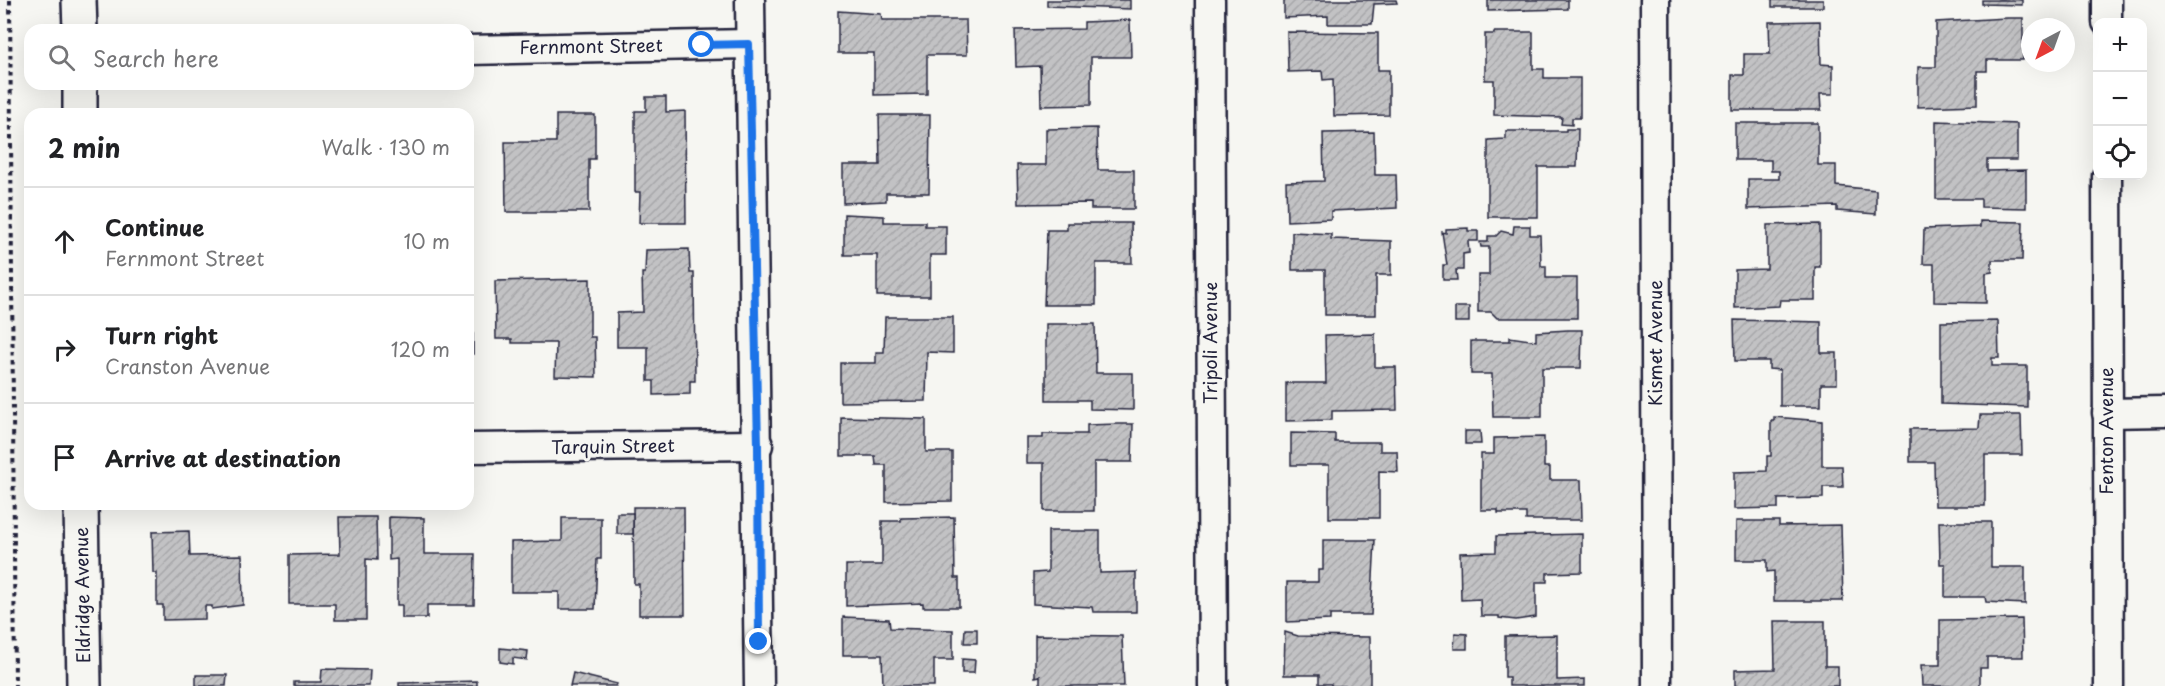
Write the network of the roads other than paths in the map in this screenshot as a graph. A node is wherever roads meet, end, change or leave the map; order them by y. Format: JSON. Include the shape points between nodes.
{"nodes":[{"id":1,"x":79,"y":0,"type":"edge"},
{"id":2,"x":750,"y":0,"type":"edge"},
{"id":3,"x":1210,"y":0,"type":"edge"},
{"id":4,"x":1655,"y":0,"type":"edge"},
{"id":5,"x":2107,"y":0,"type":"edge"},
{"id":6,"x":2107,"y":18,"type":"edge"},
{"id":7,"x":80,"y":24,"type":"edge"},
{"id":8,"x":749,"y":44,"type":"junction"},
{"id":9,"x":474,"y":50,"type":"edge"},
{"id":10,"x":80,"y":90,"type":"edge"},
{"id":11,"x":80,"y":108,"type":"edge"},
{"id":12,"x":2107,"y":180,"type":"edge"},
{"id":13,"x":2165,"y":412,"type":"edge"},
{"id":14,"x":2107,"y":413,"type":"junction"},
{"id":15,"x":758,"y":445,"type":"junction"},
{"id":16,"x":474,"y":448,"type":"edge"},
{"id":17,"x":81,"y":510,"type":"edge"},
{"id":18,"x":84,"y":686,"type":"edge"},
{"id":19,"x":759,"y":686,"type":"edge"},
{"id":20,"x":1213,"y":686,"type":"edge"},
{"id":21,"x":1657,"y":686,"type":"edge"},
{"id":22,"x":2109,"y":686,"type":"edge"}],
"edges":[{"from":1,"to":7,"type":"street"},
{"from":2,"to":8,"type":"street"},
{"from":3,"to":20,"type":"street","name":"Tripoli Avenue"},
{"from":4,"to":21,"type":"street","name":"Kismet Avenue"},
{"from":5,"to":6,"type":"street"},
{"from":8,"to":9,"type":"street","name":"Fernmont Street"},
{"from":8,"to":15,"type":"street"},
{"from":10,"to":11,"type":"street"},
{"from":12,"to":14,"type":"street","name":"Fenton Avenue"},
{"from":13,"to":14,"type":"street"},
{"from":14,"to":22,"type":"street","name":"Fenton Avenue"},
{"from":15,"to":16,"type":"street","name":"Tarquin Street"},
{"from":15,"to":19,"type":"street"},
{"from":17,"to":18,"type":"street","name":"Eldridge Avenue"}]}
